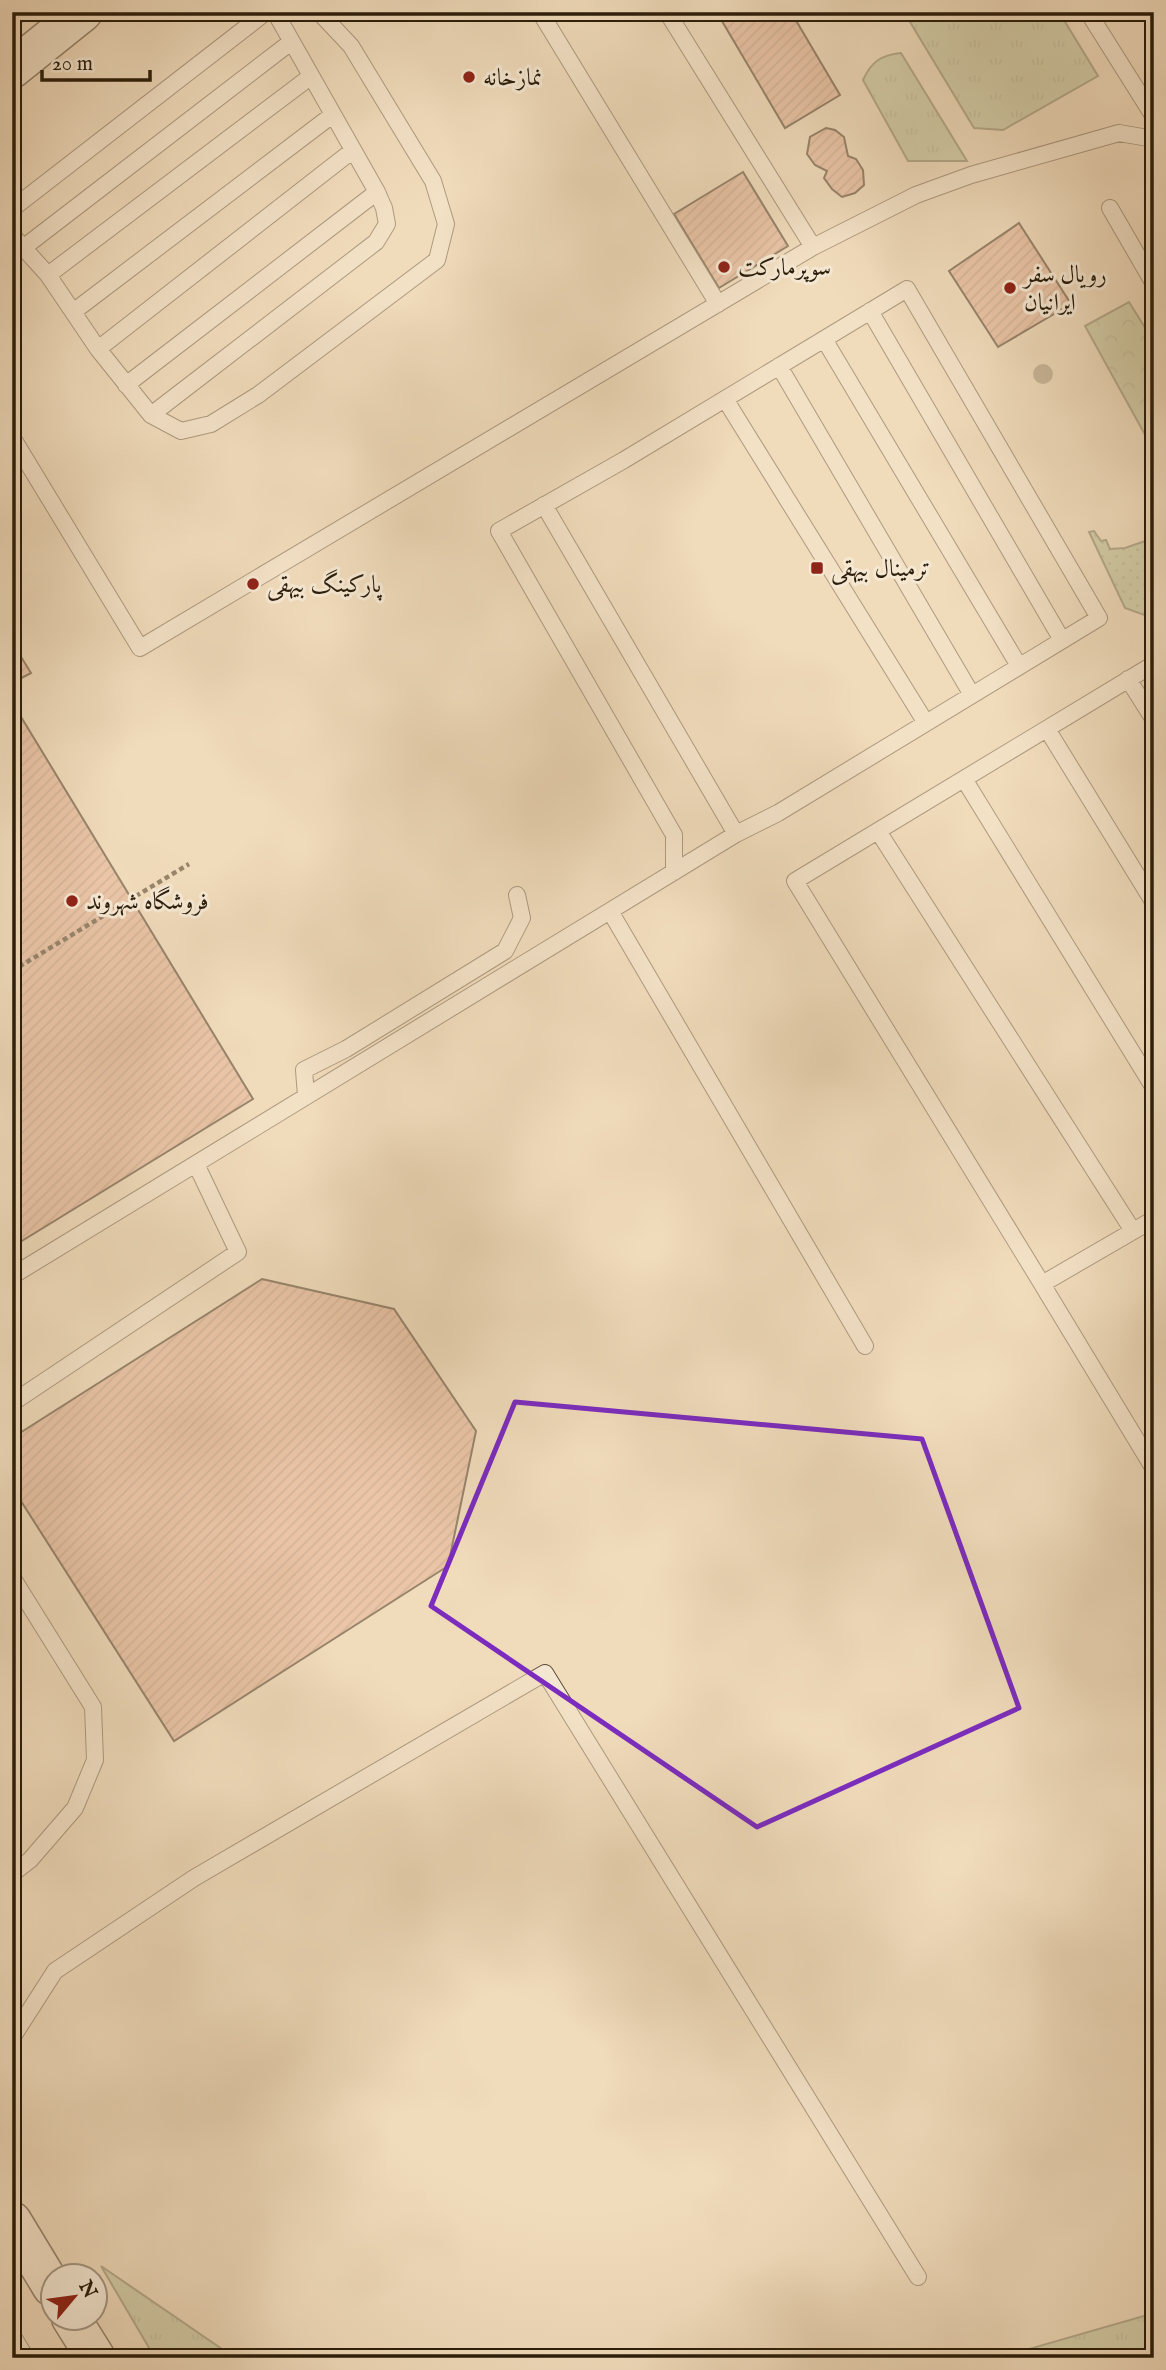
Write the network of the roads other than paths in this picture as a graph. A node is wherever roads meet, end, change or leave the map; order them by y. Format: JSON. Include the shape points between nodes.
{"nodes":[{"id":1,"x":83,"y":12,"type":"edge"},
{"id":2,"x":266,"y":12,"type":"edge"},
{"id":3,"x":275,"y":12,"type":"edge"},
{"id":4,"x":318,"y":12,"type":"edge"},
{"id":5,"x":540,"y":12,"type":"edge"},
{"id":6,"x":667,"y":12,"type":"edge"},
{"id":7,"x":1088,"y":12,"type":"edge"},
{"id":8,"x":291,"y":42,"type":"junction"},
{"id":9,"x":12,"y":69,"type":"edge"},
{"id":10,"x":310,"y":77,"type":"junction"},
{"id":11,"x":331,"y":116,"type":"junction"},
{"id":12,"x":1154,"y":117,"type":"edge"},
{"id":13,"x":1154,"y":139,"type":"edge"},
{"id":14,"x":352,"y":151,"type":"junction"},
{"id":15,"x":377,"y":192,"type":"junction"},
{"id":16,"x":1110,"y":208,"type":"dead end"},
{"id":17,"x":12,"y":209,"type":"edge"},
{"id":18,"x":12,"y":235,"type":"edge"},
{"id":19,"x":813,"y":247,"type":"junction"},
{"id":20,"x":23,"y":248,"type":"junction"},
{"id":21,"x":48,"y":275,"type":"junction"},
{"id":22,"x":1154,"y":284,"type":"edge"},
{"id":23,"x":718,"y":304,"type":"junction"},
{"id":24,"x":870,"y":311,"type":"junction"},
{"id":25,"x":73,"y":312,"type":"junction"},
{"id":26,"x":824,"y":339,"type":"junction"},
{"id":27,"x":97,"y":349,"type":"junction"},
{"id":28,"x":779,"y":366,"type":"junction"},
{"id":29,"x":126,"y":385,"type":"junction"},
{"id":30,"x":725,"y":399,"type":"junction"},
{"id":31,"x":151,"y":415,"type":"junction"},
{"id":32,"x":12,"y":437,"type":"edge"},
{"id":33,"x":544,"y":505,"type":"junction"},
{"id":34,"x":1062,"y":640,"type":"junction"},
{"id":35,"x":1154,"y":664,"type":"edge"},
{"id":36,"x":1019,"y":666,"type":"junction"},
{"id":37,"x":1128,"y":679,"type":"junction"},
{"id":38,"x":972,"y":695,"type":"junction"},
{"id":39,"x":1154,"y":720,"type":"edge"},
{"id":40,"x":926,"y":723,"type":"junction"},
{"id":41,"x":1047,"y":729,"type":"junction"},
{"id":42,"x":964,"y":779,"type":"junction"},
{"id":43,"x":878,"y":831,"type":"junction"},
{"id":44,"x":736,"y":834,"type":"junction"},
{"id":45,"x":674,"y":872,"type":"junction"},
{"id":46,"x":516,"y":895,"type":"dead end"},
{"id":47,"x":1154,"y":903,"type":"edge"},
{"id":48,"x":610,"y":911,"type":"junction"},
{"id":49,"x":1154,"y":1088,"type":"edge"},
{"id":50,"x":306,"y":1096,"type":"junction"},
{"id":51,"x":196,"y":1164,"type":"junction"},
{"id":52,"x":1154,"y":1219,"type":"edge"},
{"id":53,"x":1133,"y":1231,"type":"junction"},
{"id":54,"x":12,"y":1276,"type":"edge"},
{"id":55,"x":1042,"y":1284,"type":"junction"},
{"id":56,"x":865,"y":1346,"type":"dead end"},
{"id":57,"x":12,"y":1403,"type":"edge"},
{"id":58,"x":1154,"y":1469,"type":"edge"},
{"id":59,"x":12,"y":1577,"type":"edge"},
{"id":60,"x":12,"y":1874,"type":"edge"},
{"id":61,"x":12,"y":2038,"type":"edge"},
{"id":62,"x":12,"y":2221,"type":"edge"},
{"id":63,"x":38,"y":2264,"type":"edge"},
{"id":64,"x":918,"y":2277,"type":"dead end"},
{"id":65,"x":80,"y":2332,"type":"edge"},
{"id":66,"x":12,"y":2334,"type":"edge"},
{"id":67,"x":26,"y":2358,"type":"edge"},
{"id":68,"x":96,"y":2358,"type":"edge"}],
"edges":[{"from":1,"to":9,"type":"main road"},
{"from":2,"to":17,"type":"lane"},
{"from":3,"to":8,"type":"lane"},
{"from":4,"to":31,"type":"lane","via":[[351,46],[433,181],[446,223],[436,260],[258,395],[211,424],[181,431]]},
{"from":5,"to":23,"type":"lane"},
{"from":6,"to":19,"type":"lane"},
{"from":7,"to":12,"type":"lane"},
{"from":8,"to":10,"type":"lane"},
{"from":8,"to":20,"type":"lane"},
{"from":10,"to":11,"type":"lane"},
{"from":10,"to":21,"type":"lane"},
{"from":11,"to":14,"type":"lane"},
{"from":11,"to":25,"type":"lane"},
{"from":13,"to":19,"type":"lane","via":[[1119,133],[971,176],[916,195]]},
{"from":14,"to":15,"type":"lane"},
{"from":14,"to":27,"type":"lane"},
{"from":15,"to":29,"type":"lane"},
{"from":15,"to":31,"type":"lane","via":[[387,225],[376,242]]},
{"from":16,"to":22,"type":"lane"},
{"from":18,"to":20,"type":"lane"},
{"from":19,"to":23,"type":"lane"},
{"from":20,"to":21,"type":"lane"},
{"from":21,"to":25,"type":"lane"},
{"from":23,"to":32,"type":"lane","via":[[139,648]]},
{"from":24,"to":26,"type":"lane"},
{"from":24,"to":34,"type":"lane"},
{"from":24,"to":34,"type":"lane","via":[[907,289],[1099,618]]},
{"from":25,"to":27,"type":"lane"},
{"from":26,"to":28,"type":"lane"},
{"from":26,"to":36,"type":"lane"},
{"from":27,"to":29,"type":"lane"},
{"from":28,"to":30,"type":"lane"},
{"from":28,"to":38,"type":"lane"},
{"from":29,"to":31,"type":"lane"},
{"from":30,"to":33,"type":"lane"},
{"from":30,"to":40,"type":"lane"},
{"from":33,"to":44,"type":"lane"},
{"from":33,"to":45,"type":"lane","via":[[499,531],[674,835]]},
{"from":34,"to":36,"type":"lane"},
{"from":35,"to":37,"type":"lane"},
{"from":36,"to":38,"type":"lane"},
{"from":37,"to":39,"type":"lane"},
{"from":37,"to":41,"type":"lane"},
{"from":38,"to":40,"type":"lane"},
{"from":40,"to":44,"type":"lane"},
{"from":41,"to":42,"type":"lane"},
{"from":41,"to":47,"type":"lane"},
{"from":42,"to":43,"type":"lane"},
{"from":42,"to":49,"type":"lane"},
{"from":43,"to":53,"type":"lane"},
{"from":43,"to":55,"type":"lane","via":[[795,881]]},
{"from":44,"to":45,"type":"lane"},
{"from":45,"to":48,"type":"lane"},
{"from":46,"to":50,"type":"lane","via":[[522,918],[505,951],[304,1070]]},
{"from":48,"to":50,"type":"lane"},
{"from":48,"to":56,"type":"lane"},
{"from":50,"to":51,"type":"lane"},
{"from":51,"to":54,"type":"lane"},
{"from":51,"to":57,"type":"lane","via":[[238,1252]]},
{"from":52,"to":53,"type":"lane"},
{"from":53,"to":55,"type":"lane"},
{"from":55,"to":58,"type":"lane"},
{"from":59,"to":60,"type":"lane","via":[[93,1707],[95,1760],[75,1808]]},
{"from":61,"to":64,"type":"lane","via":[[55,1971],[194,1878],[545,1673]]},
{"from":62,"to":63,"type":"main road"},
{"from":65,"to":68,"type":"main road"},
{"from":66,"to":67,"type":"lane"}]}
